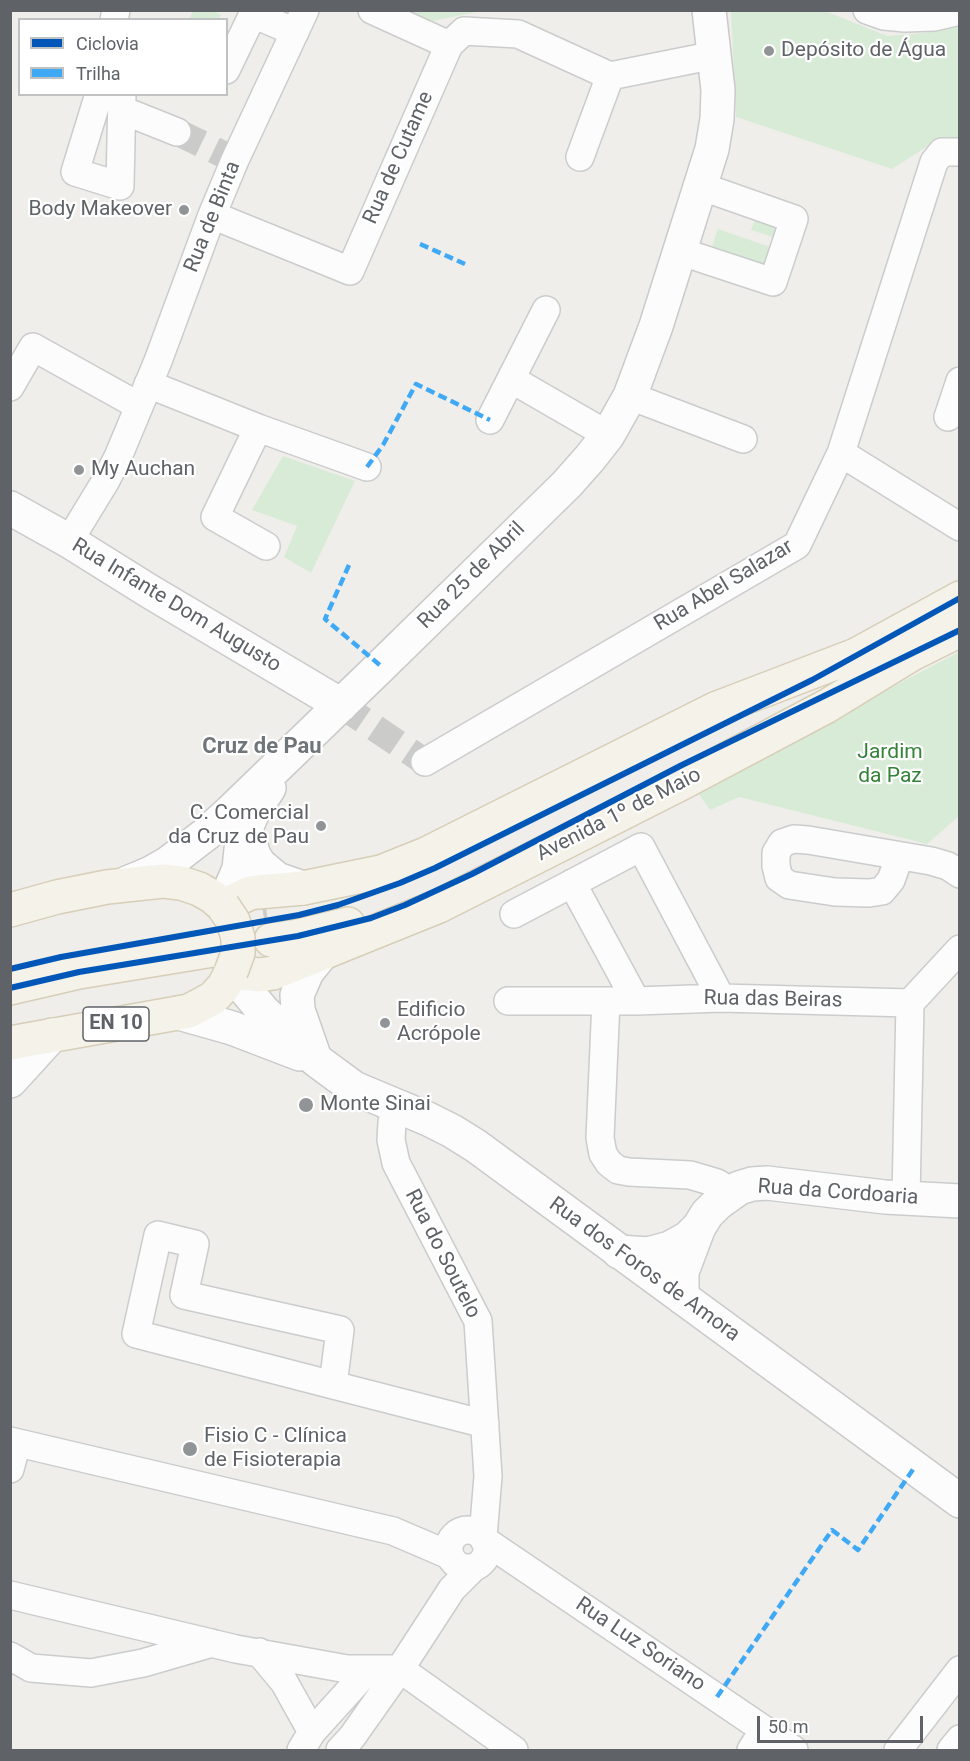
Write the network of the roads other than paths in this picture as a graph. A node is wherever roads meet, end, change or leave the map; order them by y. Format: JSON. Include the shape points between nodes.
{"nodes":[{"id":1,"x":372,"y":10,"type":"edge"},
{"id":2,"x":709,"y":10,"type":"edge"},
{"id":3,"x":867,"y":10,"type":"edge"},
{"id":4,"x":960,"y":11,"type":"edge"},
{"id":5,"x":300,"y":21,"type":"edge"},
{"id":6,"x":515,"y":22,"type":"edge"},
{"id":7,"x":457,"y":38,"type":"junction"},
{"id":8,"x":715,"y":55,"type":"junction"},
{"id":9,"x":228,"y":66,"type":"edge"},
{"id":10,"x":610,"y":76,"type":"junction"},
{"id":11,"x":98,"y":96,"type":"edge"},
{"id":12,"x":122,"y":102,"type":"edge"},
{"id":13,"x":177,"y":132,"type":"tunnel mouth"},
{"id":14,"x":960,"y":152,"type":"edge"},
{"id":15,"x":580,"y":157,"type":"dead end"},
{"id":16,"x":700,"y":186,"type":"junction"},
{"id":17,"x":212,"y":214,"type":"junction"},
{"id":18,"x":679,"y":251,"type":"junction"},
{"id":19,"x":546,"y":310,"type":"dead end"},
{"id":20,"x":511,"y":379,"type":"junction"},
{"id":21,"x":960,"y":381,"type":"edge"},
{"id":22,"x":10,"y":387,"type":"edge"},
{"id":23,"x":144,"y":395,"type":"junction"},
{"id":24,"x":630,"y":396,"type":"junction"},
{"id":25,"x":948,"y":417,"type":"dead end"},
{"id":26,"x":490,"y":420,"type":"dead end"},
{"id":27,"x":258,"y":428,"type":"junction"},
{"id":28,"x":608,"y":435,"type":"junction"},
{"id":29,"x":743,"y":439,"type":"dead end"},
{"id":30,"x":841,"y":453,"type":"junction"},
{"id":31,"x":367,"y":467,"type":"dead end"},
{"id":32,"x":10,"y":508,"type":"edge"},
{"id":33,"x":960,"y":527,"type":"edge"},
{"id":34,"x":69,"y":541,"type":"junction"},
{"id":35,"x":266,"y":546,"type":"dead end"},
{"id":36,"x":960,"y":598,"type":"edge"},
{"id":37,"x":960,"y":630,"type":"edge"},
{"id":38,"x":912,"y":654,"type":"junction"},
{"id":39,"x":856,"y":655,"type":"junction"},
{"id":40,"x":341,"y":705,"type":"junction"},
{"id":41,"x":299,"y":744,"type":"junction"},
{"id":42,"x":426,"y":762,"type":"dead end"},
{"id":43,"x":246,"y":828,"type":"junction"},
{"id":44,"x":896,"y":855,"type":"dead end"},
{"id":45,"x":960,"y":874,"type":"edge"},
{"id":46,"x":572,"y":883,"type":"junction"},
{"id":47,"x":123,"y":885,"type":"junction"},
{"id":48,"x":303,"y":888,"type":"junction"},
{"id":49,"x":10,"y":910,"type":"edge"},
{"id":50,"x":514,"y":914,"type":"dead end"},
{"id":51,"x":222,"y":939,"type":"junction"},
{"id":52,"x":960,"y":949,"type":"edge"},
{"id":53,"x":323,"y":952,"type":"junction"},
{"id":54,"x":10,"y":969,"type":"edge"},
{"id":55,"x":10,"y":988,"type":"edge"},
{"id":56,"x":721,"y":998,"type":"junction"},
{"id":57,"x":508,"y":1001,"type":"dead end"},
{"id":58,"x":606,"y":1001,"type":"junction"},
{"id":59,"x":636,"y":1001,"type":"junction"},
{"id":60,"x":910,"y":1003,"type":"junction"},
{"id":61,"x":179,"y":1013,"type":"junction"},
{"id":62,"x":52,"y":1035,"type":"junction"},
{"id":63,"x":10,"y":1043,"type":"edge"},
{"id":64,"x":316,"y":1060,"type":"junction"},
{"id":65,"x":10,"y":1081,"type":"edge"},
{"id":66,"x":397,"y":1107,"type":"junction"},
{"id":67,"x":733,"y":1193,"type":"junction"},
{"id":68,"x":906,"y":1198,"type":"junction"},
{"id":69,"x":960,"y":1201,"type":"edge"},
{"id":70,"x":699,"y":1227,"type":"junction"},
{"id":71,"x":619,"y":1252,"type":"junction"},
{"id":72,"x":682,"y":1297,"type":"junction"},
{"id":73,"x":333,"y":1385,"type":"junction"},
{"id":74,"x":485,"y":1424,"type":"junction"},
{"id":75,"x":13,"y":1451,"type":"edge"},
{"id":76,"x":960,"y":1501,"type":"edge"},
{"id":77,"x":466,"y":1546,"type":"junction"},
{"id":78,"x":10,"y":1595,"type":"edge"},
{"id":79,"x":213,"y":1643,"type":"junction"},
{"id":80,"x":259,"y":1652,"type":"junction"},
{"id":81,"x":10,"y":1656,"type":"edge"},
{"id":82,"x":400,"y":1669,"type":"junction"},
{"id":83,"x":369,"y":1670,"type":"junction"},
{"id":84,"x":960,"y":1670,"type":"edge"},
{"id":85,"x":960,"y":1739,"type":"edge"},
{"id":86,"x":758,"y":1740,"type":"edge"},
{"id":87,"x":306,"y":1741,"type":"edge"},
{"id":88,"x":340,"y":1750,"type":"edge"},
{"id":89,"x":514,"y":1750,"type":"edge"},
{"id":90,"x":794,"y":1750,"type":"edge"},
{"id":91,"x":898,"y":1750,"type":"edge"},
{"id":92,"x":951,"y":1750,"type":"edge"}],
"edges":[{"from":1,"to":7,"type":"street"},
{"from":2,"to":8,"type":"main road","name":"Rua 25 de Abril"},
{"from":3,"to":4,"type":"street","via":[[904,18]]},
{"from":5,"to":9,"type":"street","name":"Rua de Binta","via":[[254,14]]},
{"from":5,"to":17,"type":"street","name":"Rua de Binta"},
{"from":6,"to":7,"type":"street"},
{"from":6,"to":10,"type":"street"},
{"from":7,"to":17,"type":"street","name":"Rua de Cutame","via":[[350,271]]},
{"from":8,"to":10,"type":"street"},
{"from":8,"to":16,"type":"main road","name":"Rua 25 de Abril","via":[[717,120]]},
{"from":10,"to":15,"type":"street"},
{"from":11,"to":12,"type":"street","via":[[75,172],[120,186]]},
{"from":12,"to":13,"type":"street"},
{"from":14,"to":30,"type":"street","name":"Rua Abel Salazar","via":[[942,152],[934,162]]},
{"from":16,"to":18,"type":"main road","name":"Rua 25 de Abril"},
{"from":16,"to":18,"type":"street","via":[[794,219],[773,282]]},
{"from":17,"to":23,"type":"street","name":"Rua de Binta"},
{"from":18,"to":24,"type":"main road","name":"Rua 25 de Abril"},
{"from":19,"to":20,"type":"street"},
{"from":20,"to":26,"type":"street"},
{"from":20,"to":28,"type":"street"},
{"from":21,"to":25,"type":"street"},
{"from":22,"to":23,"type":"street","via":[[33,347]]},
{"from":23,"to":27,"type":"street"},
{"from":23,"to":34,"type":"street","name":"Rua de Binta","via":[[118,457]]},
{"from":24,"to":28,"type":"main road","name":"Rua 25 de Abril"},
{"from":24,"to":29,"type":"street"},
{"from":27,"to":31,"type":"street"},
{"from":27,"to":35,"type":"street","via":[[215,517]]},
{"from":28,"to":40,"type":"main road","name":"Rua 25 de Abril","via":[[567,484]]},
{"from":30,"to":33,"type":"street"},
{"from":30,"to":42,"type":"street","name":"Rua Abel Salazar","via":[[797,545]]},
{"from":32,"to":34,"type":"main road","name":"Rua Infante Dom Augusto"},
{"from":34,"to":40,"type":"main road","name":"Rua Infante Dom Augusto"},
{"from":36,"to":39,"type":"main road"},
{"from":37,"to":38,"type":"main road","name":"Avenida 1º de Maio"},
{"from":38,"to":39,"type":"main road","via":[[414,901],[370,918],[310,933],[270,931],[298,915],[356,899],[435,868]]},
{"from":38,"to":53,"type":"main road","name":"Avenida 1º de Maio","via":[[827,706],[588,832],[439,906]]},
{"from":39,"to":48,"type":"main road","via":[[716,709],[426,854],[381,872]]},
{"from":40,"to":41,"type":"main road","name":"Rua 25 de Abril"},
{"from":41,"to":43,"type":"main road","name":"Rua 25 de Abril"},
{"from":41,"to":47,"type":"main road","name":"Rua 25 de Abril","via":[[194,844],[167,864]]},
{"from":43,"to":48,"type":"main road","via":[[260,865],[277,879]]},
{"from":43,"to":51,"type":"main road","name":"Rua 25 de Abril"},
{"from":44,"to":45,"type":"street","via":[[948,866]]},
{"from":46,"to":50,"type":"street"},
{"from":46,"to":56,"type":"street","via":[[640,847]]},
{"from":46,"to":59,"type":"street"},
{"from":47,"to":49,"type":"main road"},
{"from":47,"to":51,"type":"main road","via":[[163,881],[199,889],[213,897]]},
{"from":48,"to":51,"type":"main road","via":[[250,893]]},
{"from":51,"to":53,"type":"main road","name":"Avenida 1º de Maio","via":[[259,975]]},
{"from":51,"to":54,"type":"main road","via":[[61,957]]},
{"from":51,"to":55,"type":"main road"},
{"from":51,"to":61,"type":"main road","number":"EN 10","via":[[224,986],[213,998]]},
{"from":51,"to":64,"type":"main road","name":"Rua dos Foros de Amora","via":[[263,1011]]},
{"from":52,"to":60,"type":"street"},
{"from":53,"to":64,"type":"main road","via":[[307,972],[297,995],[298,1010]]},
{"from":56,"to":59,"type":"street","name":"Rua das Beiras"},
{"from":56,"to":60,"type":"street","name":"Rua das Beiras"},
{"from":57,"to":58,"type":"street","name":"Rua das Beiras"},
{"from":58,"to":59,"type":"street","name":"Rua das Beiras"},
{"from":58,"to":67,"type":"street","name":"Rua da Cordoaria","via":[[600,1138],[603,1154],[618,1170],[690,1175],[717,1183]]},
{"from":60,"to":68,"type":"street"},
{"from":61,"to":62,"type":"main road","number":"EN 10"},
{"from":61,"to":64,"type":"main road","name":"Rua dos Foros de Amora"},
{"from":62,"to":63,"type":"main road","number":"EN 10"},
{"from":62,"to":65,"type":"main road","number":"EN 10"},
{"from":64,"to":66,"type":"main road","name":"Rua dos Foros de Amora","via":[[354,1088]]},
{"from":66,"to":71,"type":"main road","name":"Rua dos Foros de Amora","via":[[476,1146]]},
{"from":66,"to":74,"type":"street","name":"Rua do Soutelo","via":[[391,1140],[396,1163],[478,1321]]},
{"from":67,"to":68,"type":"main road","name":"Rua da Cordoaria","via":[[767,1182]]},
{"from":67,"to":70,"type":"main road","via":[[718,1203]]},
{"from":67,"to":72,"type":"main road","via":[[705,1271]]},
{"from":68,"to":69,"type":"main road","name":"Rua da Cordoaria"},
{"from":70,"to":71,"type":"main road","via":[[670,1248],[648,1254]]},
{"from":70,"to":72,"type":"main road","via":[[682,1272]]},
{"from":71,"to":72,"type":"main road","name":"Rua dos Foros de Amora"},
{"from":72,"to":76,"type":"main road","name":"Rua dos Foros de Amora"},
{"from":73,"to":73,"type":"street","via":[[136,1334],[158,1235],[195,1245],[184,1295],[340,1330]]},
{"from":73,"to":74,"type":"street"},
{"from":74,"to":77,"type":"street","name":"Rua do Soutelo","via":[[489,1476]]},
{"from":75,"to":77,"type":"street"},
{"from":77,"to":82,"type":"street","via":[[452,1589]]},
{"from":77,"to":86,"type":"street","name":"Rua Luz Soriano"},
{"from":78,"to":79,"type":"street"},
{"from":79,"to":80,"type":"street"},
{"from":79,"to":81,"type":"street","via":[[91,1673],[31,1668]]},
{"from":80,"to":83,"type":"street","via":[[347,1670]]},
{"from":80,"to":87,"type":"street","via":[[284,1682]]},
{"from":82,"to":83,"type":"street"},
{"from":82,"to":88,"type":"street"},
{"from":82,"to":89,"type":"street"},
{"from":83,"to":87,"type":"street"},
{"from":84,"to":91,"type":"street"},
{"from":85,"to":92,"type":"street"},
{"from":86,"to":90,"type":"street","name":"Rua Luz Soriano"}]}
